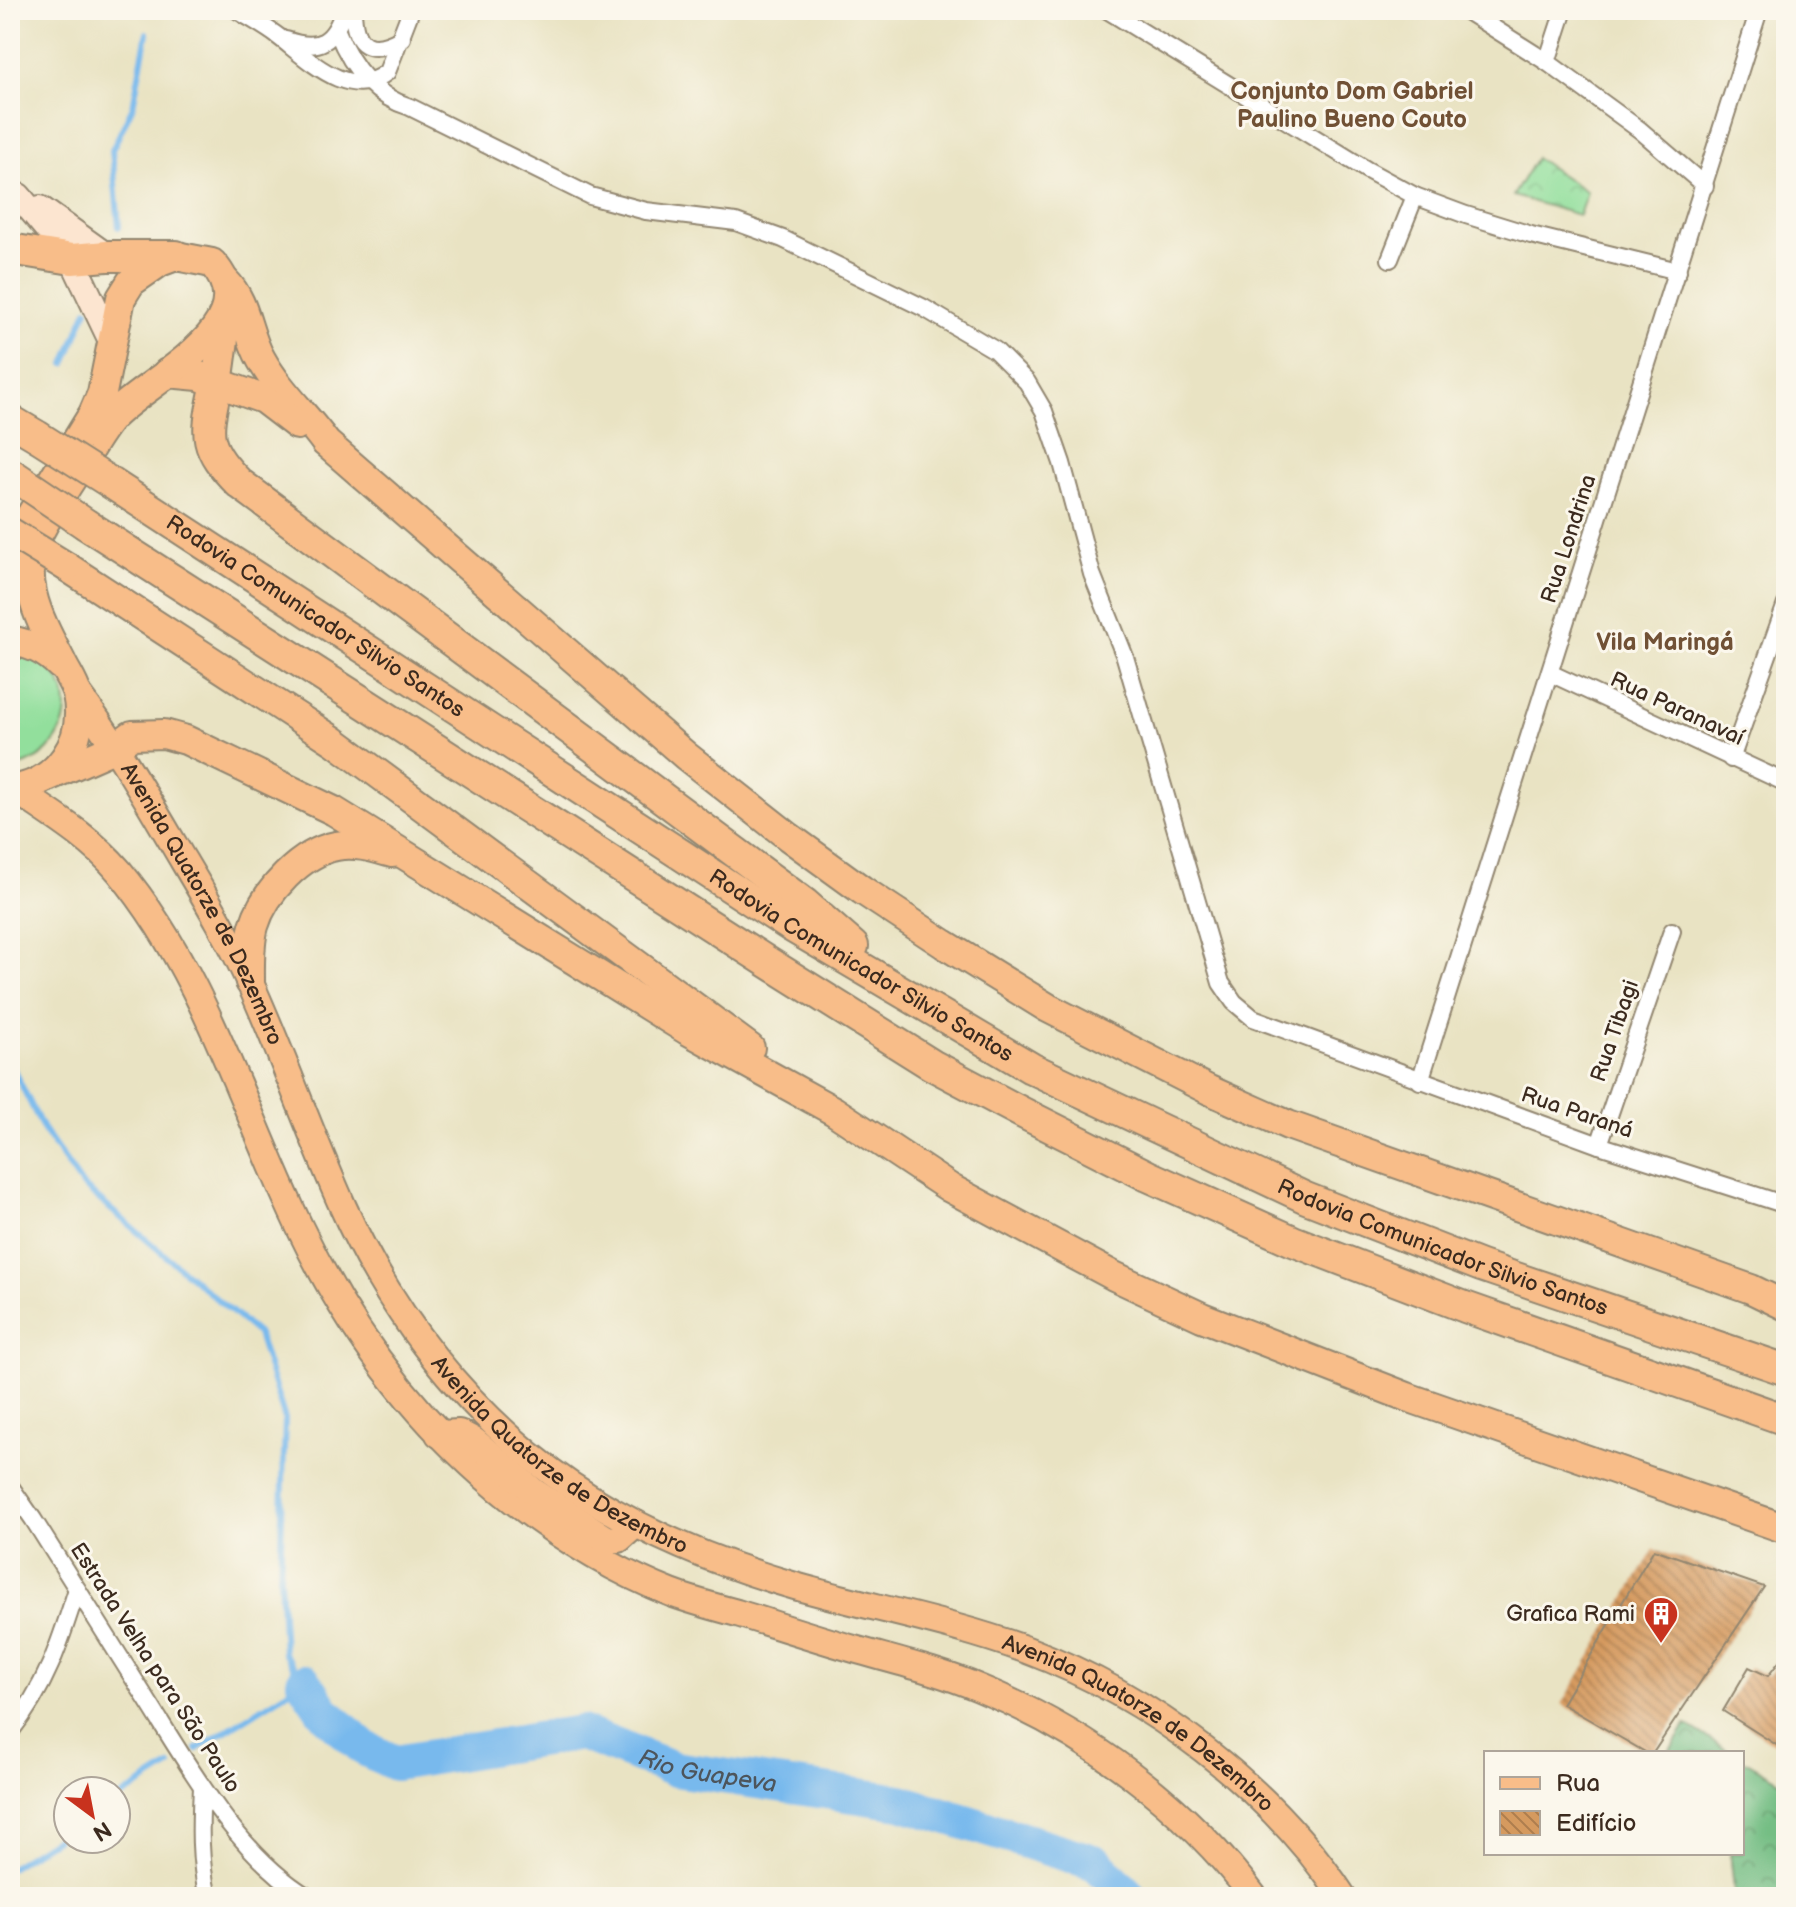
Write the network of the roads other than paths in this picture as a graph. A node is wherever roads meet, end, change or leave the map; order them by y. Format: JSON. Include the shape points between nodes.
{"nodes":[{"id":1,"x":237,"y":10,"type":"edge"},
{"id":2,"x":344,"y":10,"type":"edge"},
{"id":3,"x":353,"y":10,"type":"edge"},
{"id":4,"x":411,"y":10,"type":"edge"},
{"id":5,"x":1107,"y":10,"type":"edge"},
{"id":6,"x":1465,"y":10,"type":"edge"},
{"id":7,"x":1564,"y":10,"type":"edge"},
{"id":8,"x":1759,"y":10,"type":"edge"},
{"id":9,"x":337,"y":31,"type":"junction"},
{"id":10,"x":280,"y":37,"type":"junction"},
{"id":11,"x":402,"y":38,"type":"junction"},
{"id":12,"x":1547,"y":62,"type":"junction"},
{"id":13,"x":387,"y":72,"type":"junction"},
{"id":14,"x":369,"y":83,"type":"junction"},
{"id":15,"x":410,"y":107,"type":"junction"},
{"id":16,"x":1705,"y":186,"type":"junction"},
{"id":17,"x":14,"y":194,"type":"edge"},
{"id":18,"x":1415,"y":196,"type":"junction"},
{"id":19,"x":10,"y":249,"type":"edge"},
{"id":20,"x":107,"y":256,"type":"junction"},
{"id":21,"x":176,"y":256,"type":"junction"},
{"id":22,"x":72,"y":259,"type":"junction"},
{"id":23,"x":1390,"y":259,"type":"dead end"},
{"id":24,"x":1678,"y":271,"type":"junction"},
{"id":25,"x":225,"y":281,"type":"junction"},
{"id":26,"x":226,"y":314,"type":"junction"},
{"id":27,"x":112,"y":343,"type":"junction"},
{"id":28,"x":167,"y":373,"type":"junction"},
{"id":29,"x":217,"y":381,"type":"junction"},
{"id":30,"x":10,"y":420,"type":"edge"},
{"id":31,"x":326,"y":443,"type":"junction"},
{"id":32,"x":10,"y":473,"type":"edge"},
{"id":33,"x":10,"y":532,"type":"edge"},
{"id":34,"x":10,"y":549,"type":"edge"},
{"id":35,"x":1786,"y":604,"type":"edge"},
{"id":36,"x":10,"y":640,"type":"edge"},
{"id":37,"x":1550,"y":673,"type":"junction"},
{"id":38,"x":71,"y":681,"type":"junction"},
{"id":39,"x":116,"y":747,"type":"junction"},
{"id":40,"x":1731,"y":759,"type":"junction"},
{"id":41,"x":45,"y":778,"type":"junction"},
{"id":42,"x":1786,"y":783,"type":"edge"},
{"id":43,"x":13,"y":790,"type":"edge"},
{"id":44,"x":413,"y":858,"type":"junction"},
{"id":45,"x":1672,"y":931,"type":"dead end"},
{"id":46,"x":250,"y":982,"type":"junction"},
{"id":47,"x":916,"y":999,"type":"junction"},
{"id":48,"x":1420,"y":1081,"type":"junction"},
{"id":49,"x":834,"y":1111,"type":"junction"},
{"id":50,"x":1599,"y":1145,"type":"junction"},
{"id":51,"x":1786,"y":1205,"type":"edge"},
{"id":52,"x":1786,"y":1285,"type":"edge"},
{"id":53,"x":1751,"y":1289,"type":"junction"},
{"id":54,"x":1786,"y":1306,"type":"edge"},
{"id":55,"x":1786,"y":1370,"type":"edge"},
{"id":56,"x":1786,"y":1420,"type":"edge"},
{"id":57,"x":439,"y":1434,"type":"junction"},
{"id":58,"x":10,"y":1486,"type":"edge"},
{"id":59,"x":636,"y":1524,"type":"junction"},
{"id":60,"x":1786,"y":1529,"type":"edge"},
{"id":61,"x":77,"y":1589,"type":"junction"},
{"id":62,"x":672,"y":1593,"type":"junction"},
{"id":63,"x":829,"y":1595,"type":"junction"},
{"id":64,"x":10,"y":1732,"type":"edge"},
{"id":65,"x":202,"y":1787,"type":"junction"},
{"id":66,"x":208,"y":1897,"type":"edge"},
{"id":67,"x":308,"y":1897,"type":"edge"},
{"id":68,"x":1254,"y":1897,"type":"edge"},
{"id":69,"x":1343,"y":1897,"type":"edge"}],
"edges":[{"from":1,"to":10,"type":"street"},
{"from":2,"to":9,"type":"street"},
{"from":3,"to":11,"type":"street","via":[[358,37],[367,46],[380,48]]},
{"from":4,"to":11,"type":"street"},
{"from":5,"to":18,"type":"street"},
{"from":6,"to":12,"type":"street"},
{"from":7,"to":12,"type":"street"},
{"from":8,"to":16,"type":"street","name":"Rua Londrina"},
{"from":9,"to":10,"type":"street","via":[[308,46]]},
{"from":9,"to":14,"type":"street","via":[[348,58]]},
{"from":10,"to":14,"type":"street","via":[[327,72]]},
{"from":11,"to":13,"type":"street"},
{"from":12,"to":16,"type":"street"},
{"from":13,"to":14,"type":"street"},
{"from":13,"to":15,"type":"street"},
{"from":14,"to":15,"type":"street","name":"Rua Paraná","via":[[395,103]]},
{"from":15,"to":48,"type":"street","name":"Rua Paraná","via":[[590,196],[646,211],[736,222],[783,239],[924,308],[995,350],[1027,382],[1049,424],[1092,574],[1125,657],[1221,983],[1253,1018]]},
{"from":16,"to":24,"type":"street","name":"Rua Londrina"},
{"from":17,"to":20,"type":"main road"},
{"from":17,"to":22,"type":"main road"},
{"from":18,"to":23,"type":"street"},
{"from":18,"to":24,"type":"street","via":[[1531,235]]},
{"from":19,"to":22,"type":"highway"},
{"from":20,"to":21,"type":"highway"},
{"from":20,"to":22,"type":"highway"},
{"from":21,"to":25,"type":"highway","via":[[212,263]]},
{"from":21,"to":27,"type":"highway","via":[[131,282],[121,298]]},
{"from":22,"to":27,"type":"main road"},
{"from":24,"to":37,"type":"street","name":"Rua Londrina"},
{"from":25,"to":26,"type":"highway"},
{"from":25,"to":31,"type":"highway","via":[[242,305],[262,362]]},
{"from":26,"to":28,"type":"highway","via":[[214,332]]},
{"from":26,"to":29,"type":"highway"},
{"from":27,"to":34,"type":"highway","via":[[90,422]]},
{"from":28,"to":29,"type":"highway"},
{"from":28,"to":38,"type":"highway","via":[[111,418],[33,546],[28,579],[32,598]]},
{"from":29,"to":31,"type":"highway","via":[[263,399]]},
{"from":29,"to":47,"type":"highway","via":[[209,435],[223,467],[239,483],[805,904]]},
{"from":30,"to":47,"type":"highway","name":"Rodovia Comunicador Silvio Santos","bridge":true,"via":[[789,925]]},
{"from":31,"to":53,"type":"highway","via":[[686,756],[789,837],[920,929],[1048,1008],[1288,1125]]},
{"from":32,"to":56,"type":"highway","name":"Rodovia Comunicador Silvio Santos","bridge":true,"via":[[932,1065],[1148,1176],[1293,1241]]},
{"from":33,"to":49,"type":"highway","bridge":true,"via":[[334,741]]},
{"from":35,"to":40,"type":"street"},
{"from":36,"to":38,"type":"highway","via":[[50,655]]},
{"from":37,"to":40,"type":"street","name":"Rua Paranavaí"},
{"from":37,"to":48,"type":"street","name":"Rua Londrina"},
{"from":38,"to":39,"type":"main road","name":"Avenida Quatorze de Dezembro"},
{"from":38,"to":41,"type":"highway","via":[[80,715],[76,740],[64,762]]},
{"from":39,"to":41,"type":"highway"},
{"from":39,"to":44,"type":"highway","via":[[132,735],[149,733],[186,740],[334,811]]},
{"from":39,"to":46,"type":"main road","name":"Avenida Quatorze de Dezembro"},
{"from":40,"to":42,"type":"street","name":"Rua Paranavaí"},
{"from":41,"to":43,"type":"highway"},
{"from":43,"to":57,"type":"main road","name":"Avenida Quatorze de Dezembro","via":[[96,848],[155,921],[208,1016],[299,1227],[336,1298],[367,1347]]},
{"from":44,"to":46,"type":"highway","via":[[363,845],[336,846],[295,868],[265,902],[254,925]]},
{"from":44,"to":49,"type":"highway","via":[[687,1030]]},
{"from":45,"to":50,"type":"street","name":"Rua Tibagi"},
{"from":46,"to":59,"type":"main road","name":"Avenida Quatorze de Dezembro","via":[[344,1210],[404,1318],[458,1387],[512,1440]]},
{"from":47,"to":55,"type":"highway","name":"Rodovia Comunicador Silvio Santos","via":[[1031,1068],[1306,1198],[1481,1266]]},
{"from":48,"to":50,"type":"street","name":"Rua Paraná"},
{"from":49,"to":60,"type":"highway","via":[[950,1188],[1202,1317],[1452,1414]]},
{"from":50,"to":51,"type":"street","name":"Rua Paraná"},
{"from":52,"to":53,"type":"highway"},
{"from":53,"to":54,"type":"highway"},
{"from":57,"to":59,"type":"main road","via":[[466,1436],[534,1492],[608,1540],[619,1539]]},
{"from":57,"to":62,"type":"main road","name":"Avenida Quatorze de Dezembro","via":[[540,1519],[598,1557]]},
{"from":58,"to":61,"type":"street","name":"Estrada Velha para São Paulo"},
{"from":59,"to":63,"type":"main road","name":"Avenida Quatorze de Dezembro","via":[[728,1564]]},
{"from":61,"to":64,"type":"street","via":[[56,1657]]},
{"from":61,"to":65,"type":"street","name":"Estrada Velha para São Paulo"},
{"from":62,"to":63,"type":"main road","via":[[684,1583],[797,1623],[813,1618]]},
{"from":62,"to":68,"type":"main road","name":"Avenida Quatorze de Dezembro","via":[[926,1669],[1021,1706],[1076,1737],[1169,1805]]},
{"from":63,"to":69,"type":"main road","name":"Avenida Quatorze de Dezembro","via":[[1029,1651],[1106,1687],[1175,1729],[1233,1774],[1296,1836]]},
{"from":65,"to":66,"type":"street","via":[[199,1830]]},
{"from":65,"to":67,"type":"street","name":"Estrada Velha para São Paulo","via":[[245,1841]]}]}
